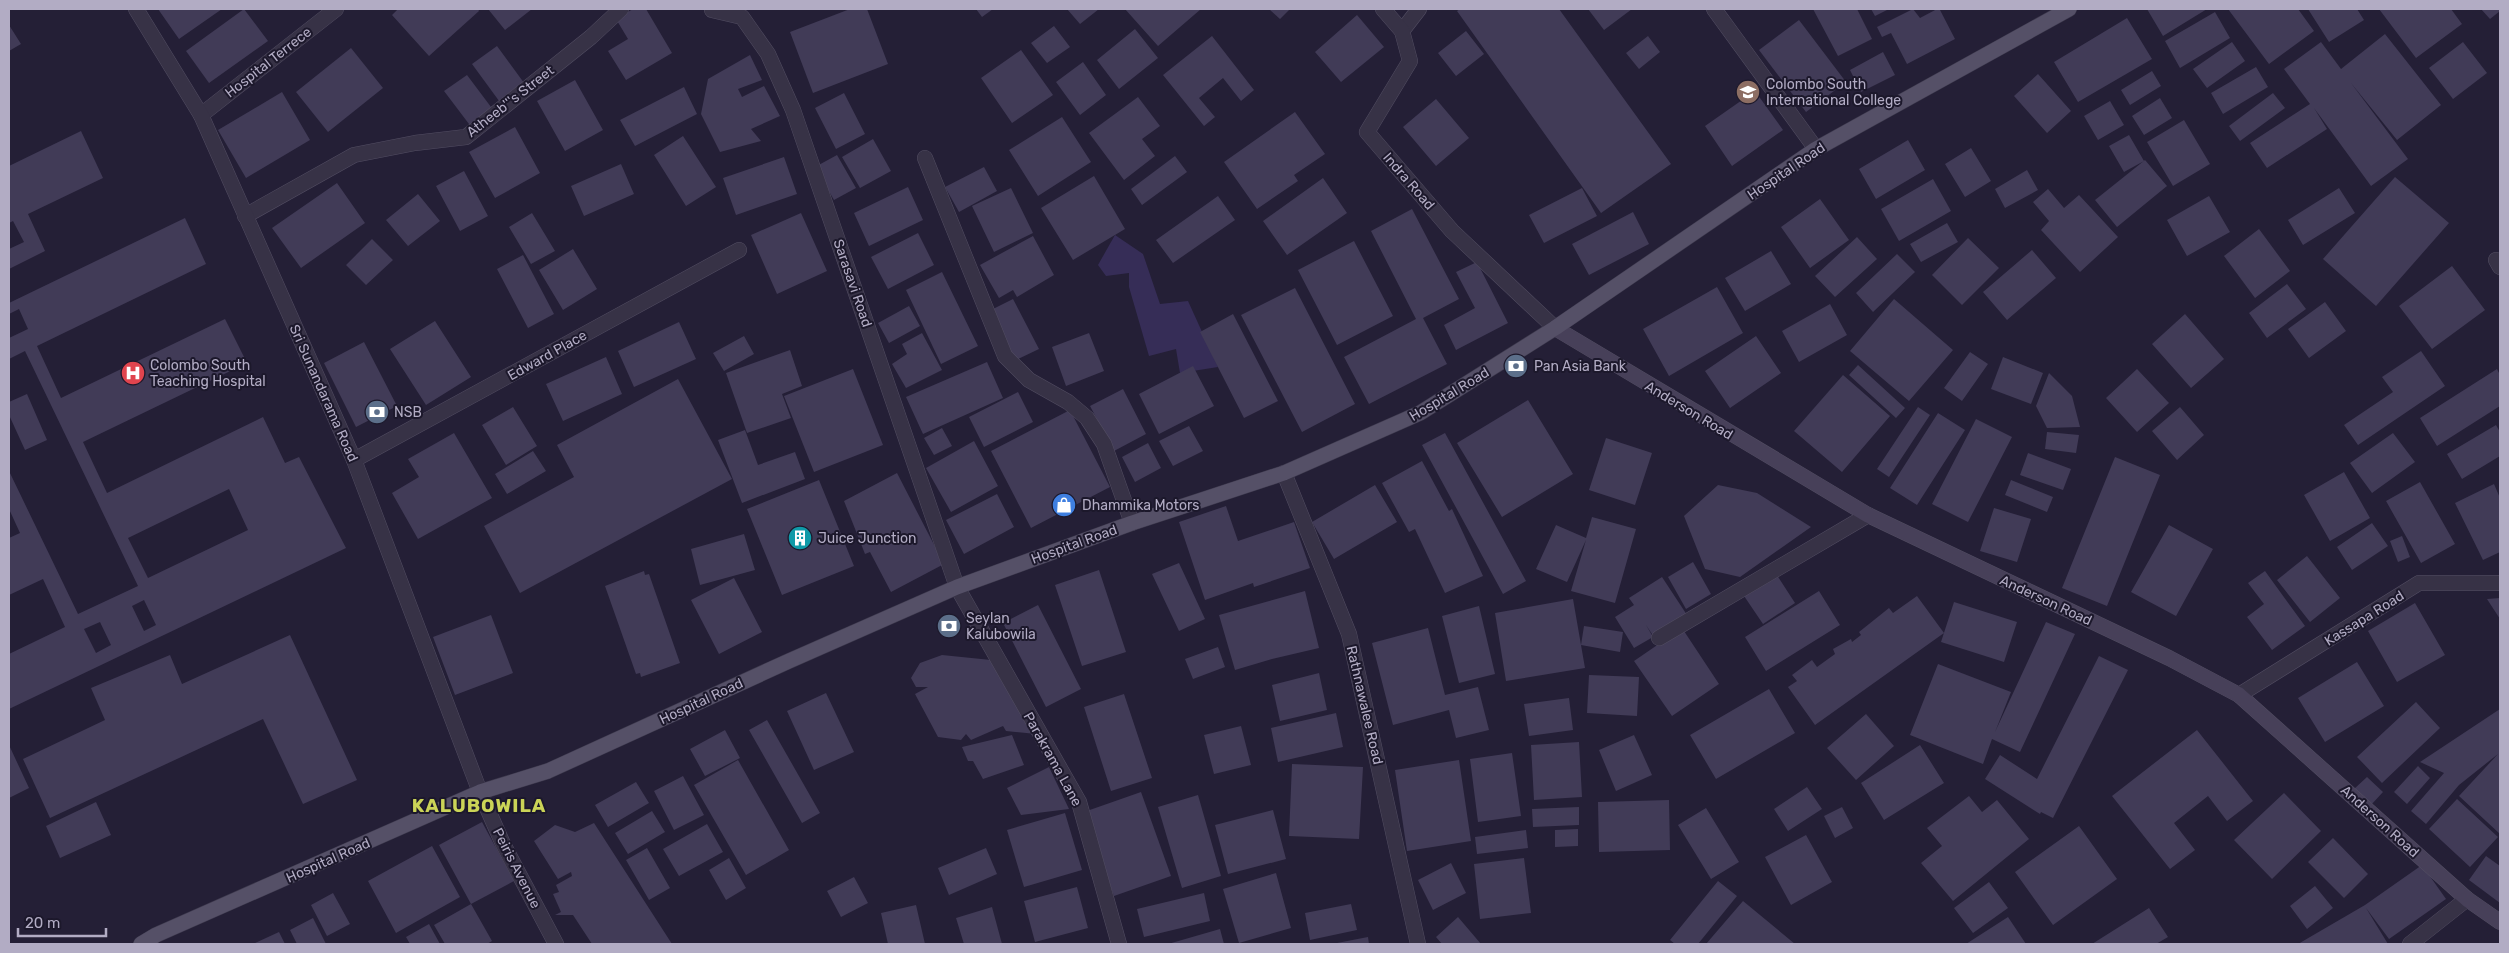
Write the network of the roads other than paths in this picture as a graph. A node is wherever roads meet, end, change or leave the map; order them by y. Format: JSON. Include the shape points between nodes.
{"nodes":[{"id":1,"x":136,"y":9,"type":"edge"},
{"id":2,"x":336,"y":9,"type":"edge"},
{"id":3,"x":621,"y":9,"type":"edge"},
{"id":4,"x":1383,"y":9,"type":"edge"},
{"id":5,"x":1419,"y":9,"type":"edge"},
{"id":6,"x":1714,"y":9,"type":"edge"},
{"id":7,"x":2069,"y":9,"type":"edge"},
{"id":8,"x":712,"y":10,"type":"edge"},
{"id":9,"x":1402,"y":32,"type":"junction"},
{"id":10,"x":201,"y":116,"type":"junction"},
{"id":11,"x":1816,"y":149,"type":"junction"},
{"id":12,"x":925,"y":158,"type":"dead end"},
{"id":13,"x":245,"y":216,"type":"junction"},
{"id":14,"x":739,"y":250,"type":"dead end"},
{"id":15,"x":1555,"y":328,"type":"junction"},
{"id":16,"x":354,"y":460,"type":"junction"},
{"id":17,"x":1284,"y":473,"type":"junction"},
{"id":18,"x":1868,"y":515,"type":"junction"},
{"id":19,"x":1132,"y":523,"type":"junction"},
{"id":20,"x":2500,"y":583,"type":"edge"},
{"id":21,"x":957,"y":587,"type":"junction"},
{"id":22,"x":1658,"y":638,"type":"dead end"},
{"id":23,"x":2239,"y":695,"type":"junction"},
{"id":24,"x":480,"y":792,"type":"junction"},
{"id":25,"x":2467,"y":899,"type":"junction"},
{"id":26,"x":2500,"y":922,"type":"edge"},
{"id":27,"x":141,"y":944,"type":"edge"},
{"id":28,"x":556,"y":944,"type":"edge"},
{"id":29,"x":1118,"y":944,"type":"edge"},
{"id":30,"x":1418,"y":944,"type":"edge"},
{"id":31,"x":2410,"y":944,"type":"edge"}],
"edges":[{"from":1,"to":10,"type":"street","name":"Sri Sunandarama Road"},
{"from":2,"to":10,"type":"street","name":"Hospital Terrece"},
{"from":3,"to":13,"type":"street","name":"Atheeb'''s Street","via":[[466,137],[354,154]]},
{"from":4,"to":9,"type":"street","name":"Indra Road"},
{"from":5,"to":9,"type":"street"},
{"from":6,"to":11,"type":"street"},
{"from":7,"to":11,"type":"main road","name":"Hospital Road"},
{"from":8,"to":21,"type":"street","name":"Sarasavi Road","via":[[742,17],[768,54],[794,110]]},
{"from":9,"to":15,"type":"street","name":"Indra Road","via":[[1410,61],[1367,132],[1452,231]]},
{"from":10,"to":13,"type":"street","name":"Sri Sunandarama Road"},
{"from":11,"to":15,"type":"main road","name":"Hospital Road"},
{"from":12,"to":19,"type":"street","via":[[1005,356],[1029,380],[1068,402],[1087,418],[1104,444]]},
{"from":13,"to":16,"type":"street","name":"Sri Sunandarama Road"},
{"from":14,"to":16,"type":"street","name":"Edward Place"},
{"from":15,"to":17,"type":"main road","name":"Hospital Road","via":[[1420,413]]},
{"from":15,"to":18,"type":"main road","name":"Anderson Road"},
{"from":16,"to":24,"type":"street","name":"Sri Sunandarama Road"},
{"from":17,"to":19,"type":"main road","name":"Hospital Road"},
{"from":17,"to":30,"type":"street","name":"Rathnawalee Road","via":[[1349,634]]},
{"from":18,"to":22,"type":"street"},
{"from":18,"to":23,"type":"main road","name":"Anderson Road"},
{"from":19,"to":21,"type":"main road","name":"Hospital Road"},
{"from":20,"to":23,"type":"street","name":"Kassapa Road","via":[[2419,584]]},
{"from":21,"to":24,"type":"main road","name":"Hospital Road","via":[[548,771]]},
{"from":21,"to":29,"type":"street","name":"Parakrama Lane","via":[[1079,802]]},
{"from":23,"to":25,"type":"main road","name":"Anderson Road"},
{"from":24,"to":27,"type":"main road","name":"Hospital Road"},
{"from":24,"to":28,"type":"street","name":"Peiris Avenue","via":[[503,844]]},
{"from":25,"to":26,"type":"main road","name":"Anderson Road"},
{"from":25,"to":31,"type":"street"}]}
